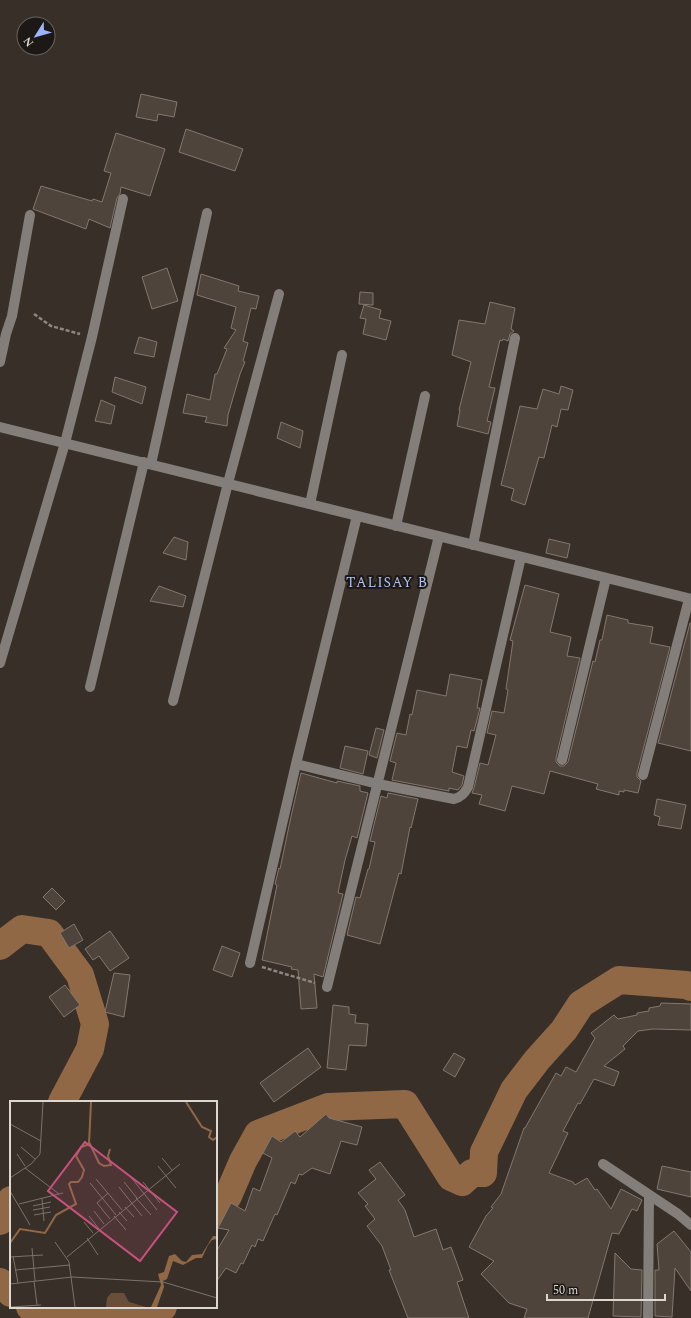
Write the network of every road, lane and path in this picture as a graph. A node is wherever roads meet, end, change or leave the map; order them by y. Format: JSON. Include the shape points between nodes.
{"nodes":[{"id":1,"x":123,"y":199,"type":"dead end"},
{"id":2,"x":208,"y":213,"type":"dead end"},
{"id":3,"x":30,"y":215,"type":"dead end"},
{"id":4,"x":279,"y":294,"type":"dead end"},
{"id":5,"x":34,"y":314,"type":"dead end"},
{"id":6,"x":92,"y":337,"type":"junction"},
{"id":7,"x":515,"y":338,"type":"dead end"},
{"id":8,"x":342,"y":355,"type":"dead end"},
{"id":9,"x":0,"y":362,"type":"edge"},
{"id":10,"x":425,"y":396,"type":"dead end"},
{"id":11,"x":0,"y":427,"type":"edge"},
{"id":12,"x":65,"y":443,"type":"junction"},
{"id":13,"x":147,"y":463,"type":"junction"},
{"id":14,"x":228,"y":483,"type":"junction"},
{"id":15,"x":310,"y":504,"type":"junction"},
{"id":16,"x":357,"y":516,"type":"junction"},
{"id":17,"x":396,"y":526,"type":"junction"},
{"id":18,"x":439,"y":536,"type":"junction"},
{"id":19,"x":473,"y":545,"type":"junction"},
{"id":20,"x":521,"y":557,"type":"junction"},
{"id":21,"x":606,"y":578,"type":"junction"},
{"id":22,"x":690,"y":599,"type":"edge"},
{"id":23,"x":0,"y":664,"type":"edge"},
{"id":24,"x":90,"y":687,"type":"dead end"},
{"id":25,"x":173,"y":701,"type":"dead end"},
{"id":26,"x":562,"y":760,"type":"dead end"},
{"id":27,"x":296,"y":764,"type":"junction"},
{"id":28,"x":643,"y":775,"type":"dead end"},
{"id":29,"x":378,"y":784,"type":"junction"},
{"id":30,"x":250,"y":963,"type":"joint"},
{"id":31,"x":327,"y":987,"type":"joint"},
{"id":32,"x":603,"y":1164,"type":"dead end"},
{"id":33,"x":649,"y":1196,"type":"junction"},
{"id":34,"x":691,"y":1225,"type":"edge"},
{"id":35,"x":648,"y":1318,"type":"edge"}],
"edges":[{"from":1,"to":6,"type":"street"},
{"from":2,"to":13,"type":"street"},
{"from":3,"to":9,"type":"street","via":[[12,316]]},
{"from":4,"to":14,"type":"street"},
{"from":5,"to":6,"type":"path","via":[[51,326]]},
{"from":6,"to":12,"type":"street"},
{"from":7,"to":19,"type":"street"},
{"from":8,"to":15,"type":"street"},
{"from":10,"to":17,"type":"street"},
{"from":11,"to":12,"type":"street"},
{"from":12,"to":13,"type":"street"},
{"from":12,"to":23,"type":"street"},
{"from":13,"to":14,"type":"street"},
{"from":13,"to":24,"type":"street"},
{"from":14,"to":15,"type":"street"},
{"from":14,"to":25,"type":"street"},
{"from":15,"to":16,"type":"street"},
{"from":16,"to":17,"type":"street"},
{"from":16,"to":27,"type":"street"},
{"from":17,"to":18,"type":"street"},
{"from":18,"to":19,"type":"street"},
{"from":18,"to":29,"type":"street"},
{"from":19,"to":20,"type":"street"},
{"from":20,"to":21,"type":"street"},
{"from":20,"to":29,"type":"street","via":[[468,787],[464,794],[454,799]]},
{"from":21,"to":22,"type":"street"},
{"from":21,"to":26,"type":"street"},
{"from":22,"to":28,"type":"street"},
{"from":27,"to":29,"type":"street"},
{"from":27,"to":30,"type":"street"},
{"from":29,"to":31,"type":"street"},
{"from":30,"to":31,"type":"path"},
{"from":32,"to":33,"type":"street"},
{"from":33,"to":34,"type":"street"},
{"from":33,"to":35,"type":"street"}]}
